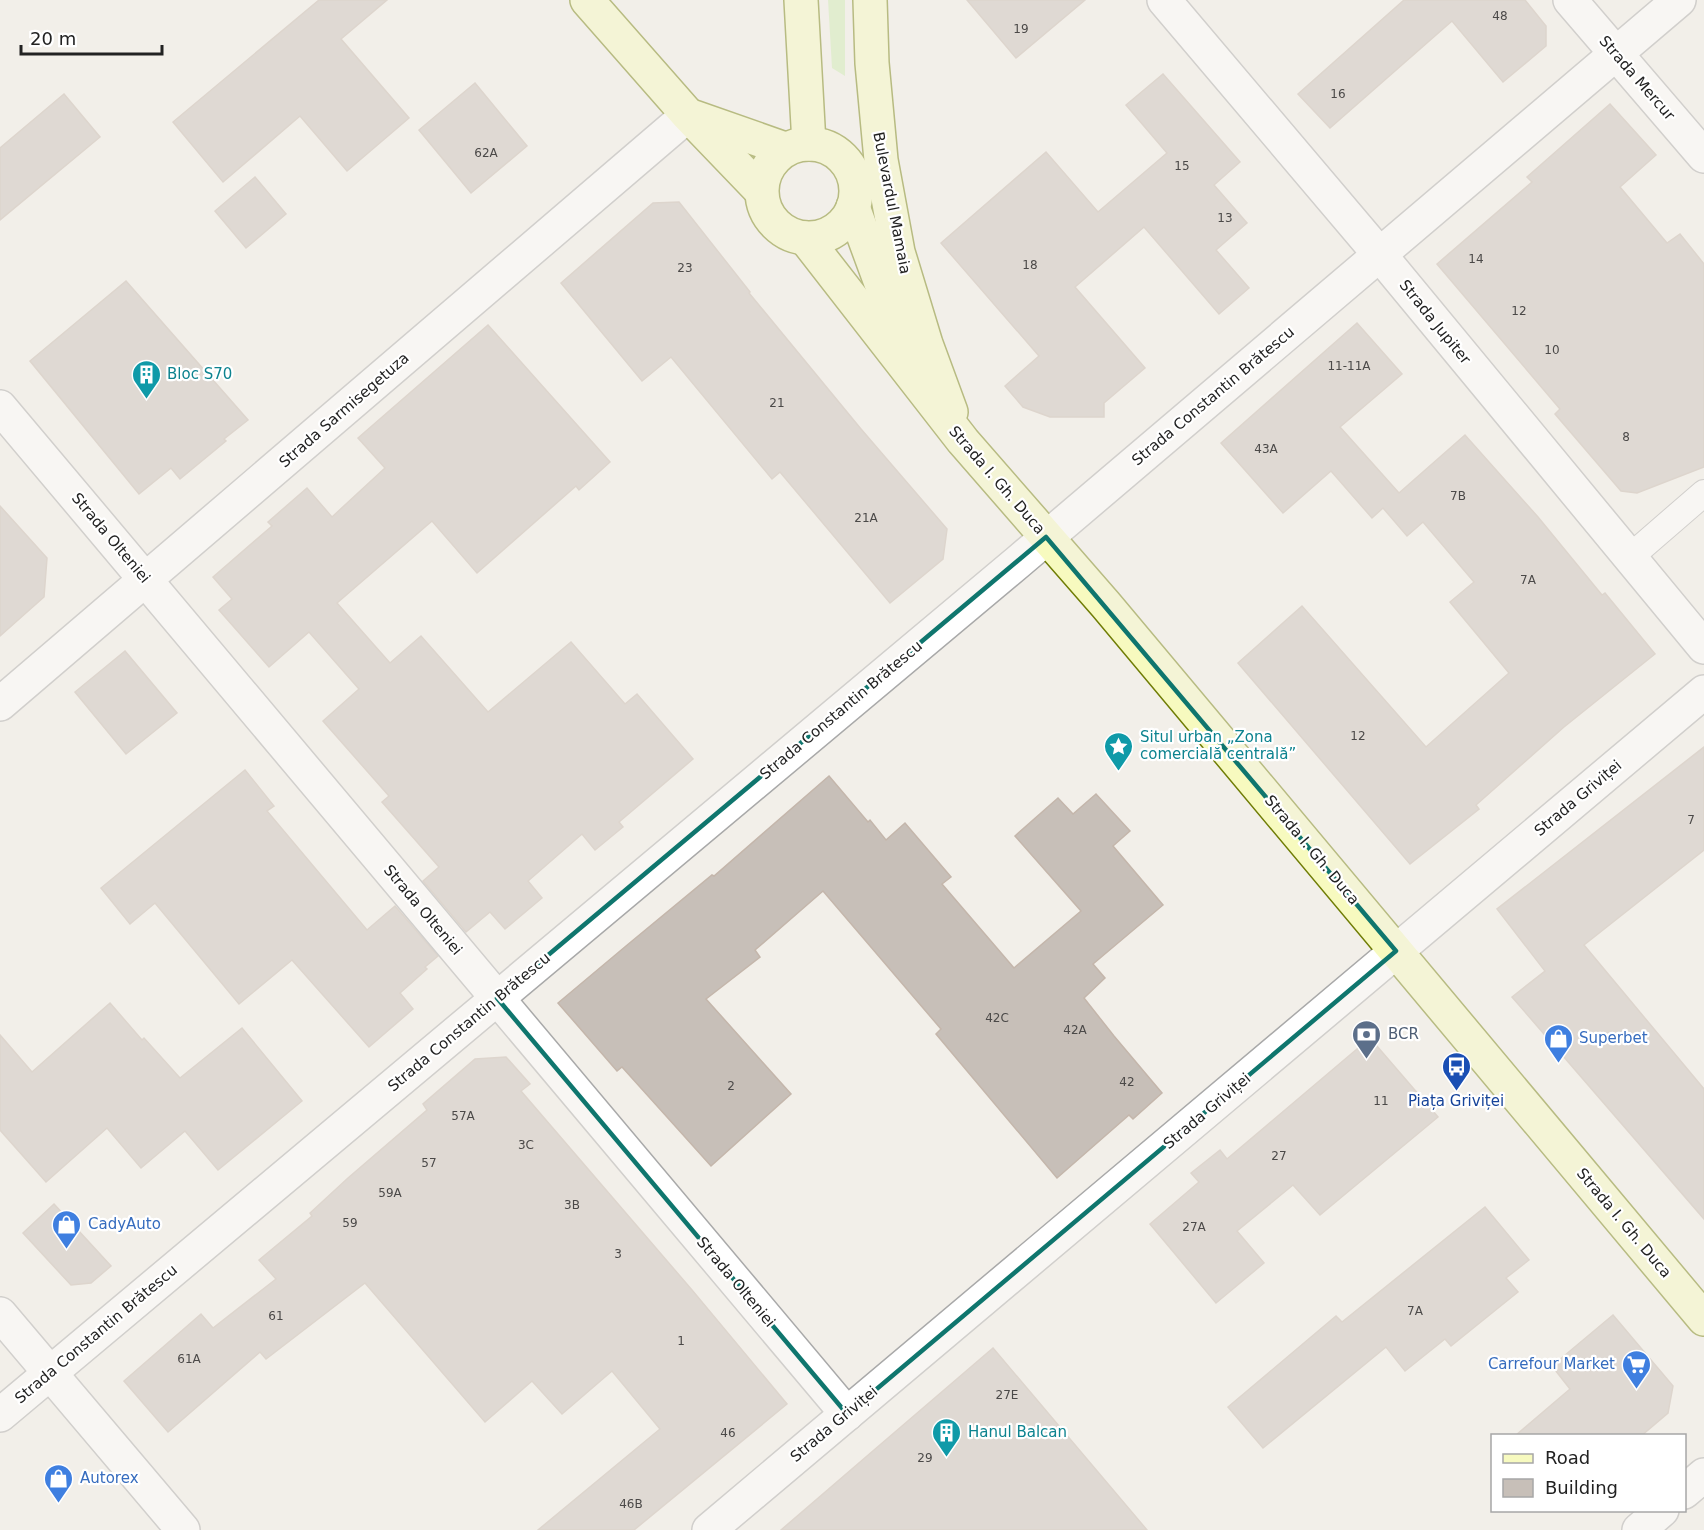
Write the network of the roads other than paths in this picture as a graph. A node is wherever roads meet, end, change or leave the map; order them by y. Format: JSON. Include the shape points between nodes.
{"nodes":[{"id":1,"x":587,"y":0,"type":"edge"},
{"id":2,"x":801,"y":0,"type":"edge"},
{"id":3,"x":870,"y":0,"type":"edge"},
{"id":4,"x":1164,"y":0,"type":"edge"},
{"id":5,"x":1570,"y":0,"type":"edge"},
{"id":6,"x":1679,"y":0,"type":"edge"},
{"id":7,"x":1616,"y":53,"type":"junction"},
{"id":8,"x":872,"y":63,"type":"junction"},
{"id":9,"x":688,"y":115,"type":"junction"},
{"id":10,"x":797,"y":147,"type":"junction"},
{"id":11,"x":1704,"y":156,"type":"edge"},
{"id":12,"x":853,"y":174,"type":"junction"},
{"id":13,"x":761,"y":191,"type":"junction"},
{"id":14,"x":853,"y":207,"type":"junction"},
{"id":15,"x":805,"y":238,"type":"junction"},
{"id":16,"x":1380,"y":255,"type":"junction"},
{"id":17,"x":917,"y":384,"type":"junction"},
{"id":18,"x":0,"y":407,"type":"edge"},
{"id":19,"x":963,"y":441,"type":"junction"},
{"id":20,"x":1704,"y":493,"type":"edge"},
{"id":21,"x":1046,"y":537,"type":"junction"},
{"id":22,"x":1629,"y":558,"type":"junction"},
{"id":23,"x":146,"y":580,"type":"junction"},
{"id":24,"x":1704,"y":647,"type":"edge"},
{"id":25,"x":1704,"y":692,"type":"edge"},
{"id":26,"x":0,"y":704,"type":"edge"},
{"id":27,"x":1396,"y":951,"type":"junction"},
{"id":28,"x":497,"y":998,"type":"junction"},
{"id":29,"x":0,"y":1314,"type":"edge"},
{"id":30,"x":1704,"y":1319,"type":"edge"},
{"id":31,"x":50,"y":1373,"type":"junction"},
{"id":32,"x":847,"y":1414,"type":"junction"},
{"id":33,"x":0,"y":1415,"type":"edge"},
{"id":34,"x":1704,"y":1475,"type":"edge"},
{"id":35,"x":1686,"y":1490,"type":"edge"},
{"id":36,"x":1660,"y":1512,"type":"edge"},
{"id":37,"x":183,"y":1530,"type":"edge"},
{"id":38,"x":709,"y":1530,"type":"edge"},
{"id":39,"x":1639,"y":1530,"type":"edge"}],
"edges":[{"from":1,"to":9,"type":"main road"},
{"from":2,"to":10,"type":"main road"},
{"from":3,"to":8,"type":"main road","name":"Bulevardul Mamaia"},
{"from":4,"to":16,"type":"street","name":"Strada Jupiter"},
{"from":5,"to":7,"type":"street","name":"Strada Mercur"},
{"from":6,"to":7,"type":"street","name":"Strada Constantin Brătescu"},
{"from":7,"to":11,"type":"street","name":"Strada Mercur"},
{"from":7,"to":16,"type":"street","name":"Strada Constantin Brătescu"},
{"from":8,"to":12,"type":"main road","name":"Bulevardul Mamaia"},
{"from":8,"to":19,"type":"main road","name":"Bulevardul Mamaia","via":[[881,160],[898,252],[926,345]]},
{"from":9,"to":10,"type":"main road"},
{"from":9,"to":13,"type":"main road"},
{"from":9,"to":23,"type":"street","name":"Strada Sarmisegetuza"},
{"from":10,"to":12,"type":"main road","via":[[823,146],[846,161]]},
{"from":10,"to":13,"type":"main road","via":[[768,167]]},
{"from":12,"to":14,"type":"main road"},
{"from":13,"to":15,"type":"main road","via":[[763,204],[779,227]]},
{"from":14,"to":15,"type":"main road","via":[[835,230]]},
{"from":14,"to":17,"type":"main road","name":"Strada I. Gh. Duca"},
{"from":15,"to":17,"type":"main road","name":"Strada I. Gh. Duca"},
{"from":16,"to":21,"type":"street","name":"Strada Constantin Brătescu"},
{"from":16,"to":22,"type":"street","name":"Strada Jupiter"},
{"from":17,"to":19,"type":"main road","name":"Strada I. Gh. Duca"},
{"from":18,"to":23,"type":"street","name":"Strada Olteniei"},
{"from":19,"to":21,"type":"main road","name":"Strada I. Gh. Duca"},
{"from":20,"to":22,"type":"lane"},
{"from":21,"to":27,"type":"main road","name":"Strada I. Gh. Duca"},
{"from":21,"to":28,"type":"street","name":"Strada Constantin Brătescu"},
{"from":22,"to":24,"type":"street","name":"Strada Jupiter"},
{"from":23,"to":26,"type":"street","name":"Strada Sarmisegetuza"},
{"from":23,"to":28,"type":"street","name":"Strada Olteniei"},
{"from":25,"to":27,"type":"street","name":"Strada Griviței"},
{"from":27,"to":30,"type":"main road","name":"Strada I. Gh. Duca"},
{"from":27,"to":32,"type":"street","name":"Strada Griviței"},
{"from":28,"to":31,"type":"street","name":"Strada Constantin Brătescu"},
{"from":28,"to":32,"type":"street","name":"Strada Olteniei"},
{"from":29,"to":31,"type":"street"},
{"from":31,"to":33,"type":"street","name":"Strada Constantin Brătescu"},
{"from":31,"to":37,"type":"street"},
{"from":32,"to":38,"type":"street","name":"Strada Griviței"},
{"from":34,"to":35,"type":"street"},
{"from":36,"to":39,"type":"street"}]}
